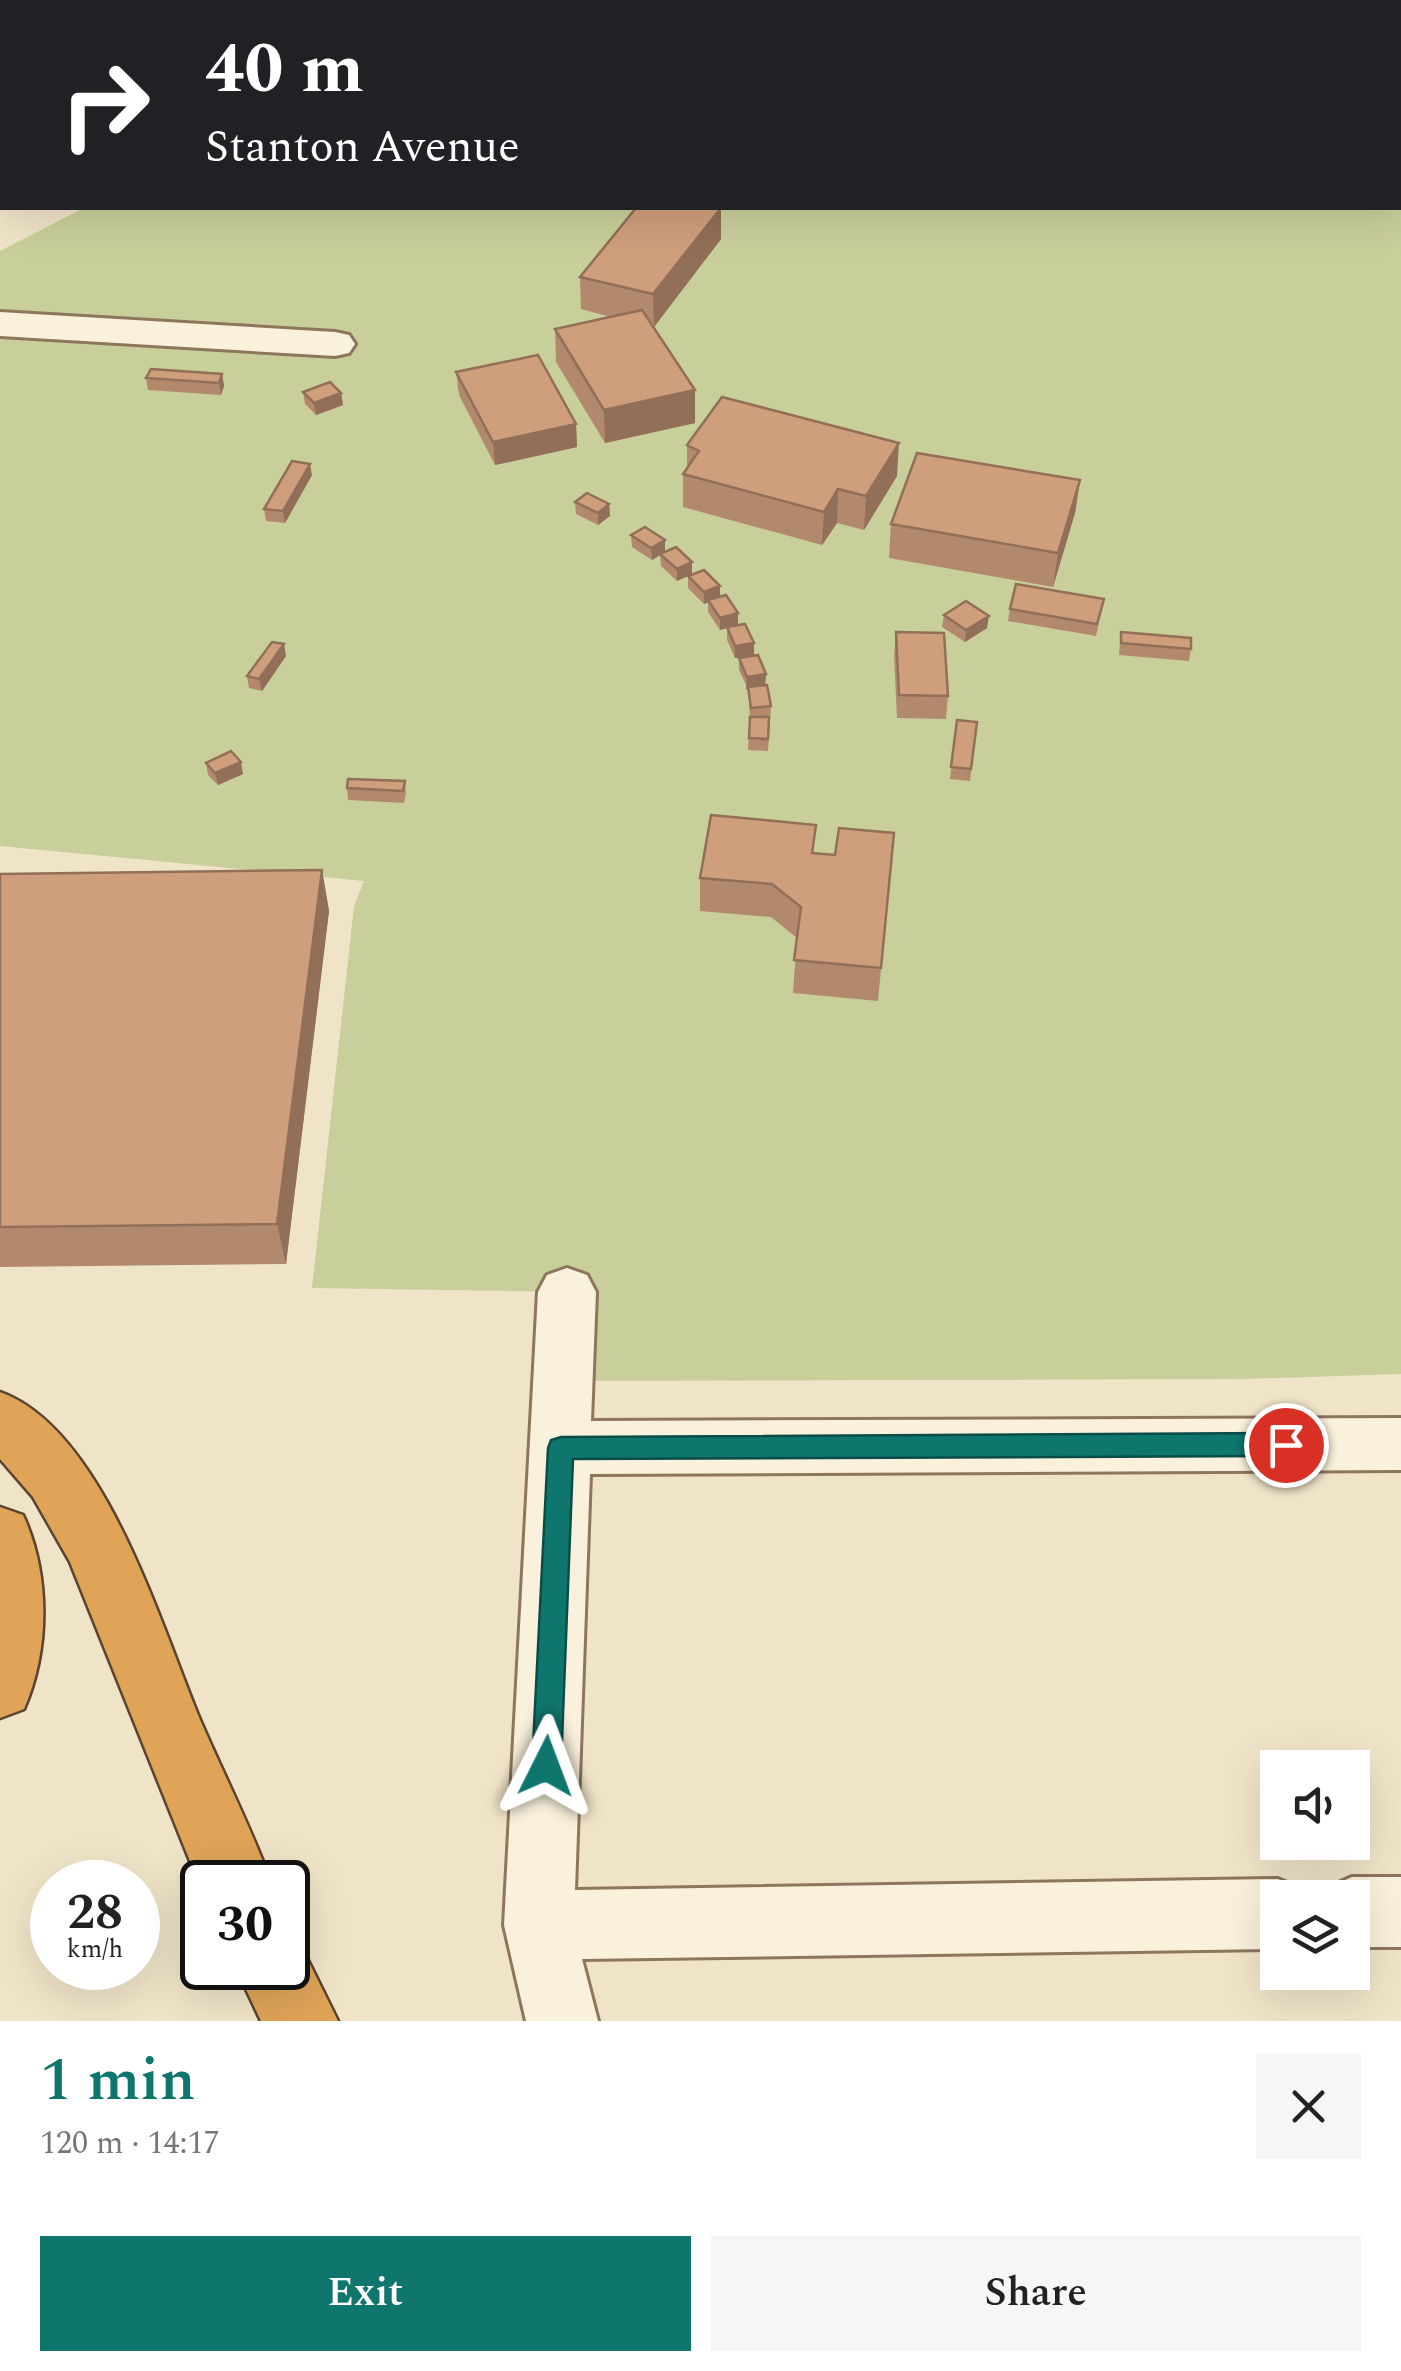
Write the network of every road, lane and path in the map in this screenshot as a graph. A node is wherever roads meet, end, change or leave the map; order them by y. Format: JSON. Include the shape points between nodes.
{"nodes":[{"id":1,"x":0,"y":324,"type":"edge"},
{"id":2,"x":335,"y":344,"type":"dead end"},
{"id":3,"x":566,"y":1292,"type":"dead end"},
{"id":4,"x":0,"y":1419,"type":"edge"},
{"id":5,"x":1401,"y":1444,"type":"edge"},
{"id":6,"x":561,"y":1448,"type":"junction"},
{"id":7,"x":0,"y":1536,"type":"edge"},
{"id":8,"x":0,"y":1686,"type":"edge"},
{"id":9,"x":225,"y":1860,"type":"edge"},
{"id":10,"x":1370,"y":1912,"type":"edge"},
{"id":11,"x":1401,"y":1912,"type":"edge"},
{"id":12,"x":1260,"y":1914,"type":"edge"},
{"id":13,"x":539,"y":1925,"type":"junction"},
{"id":14,"x":285,"y":1990,"type":"edge"},
{"id":15,"x":301,"y":2021,"type":"edge"},
{"id":16,"x":562,"y":2021,"type":"edge"}],
"edges":[{"from":1,"to":2,"type":"street"},
{"from":3,"to":6,"type":"street"},
{"from":4,"to":9,"type":"highway","via":[[61,1488],[96,1546]]},
{"from":5,"to":6,"type":"street"},
{"from":6,"to":13,"type":"street"},
{"from":7,"to":8,"type":"highway","via":[[12,1625]]},
{"from":10,"to":11,"type":"street"},
{"from":12,"to":13,"type":"street"},
{"from":13,"to":16,"type":"street"},
{"from":14,"to":15,"type":"highway"}]}
